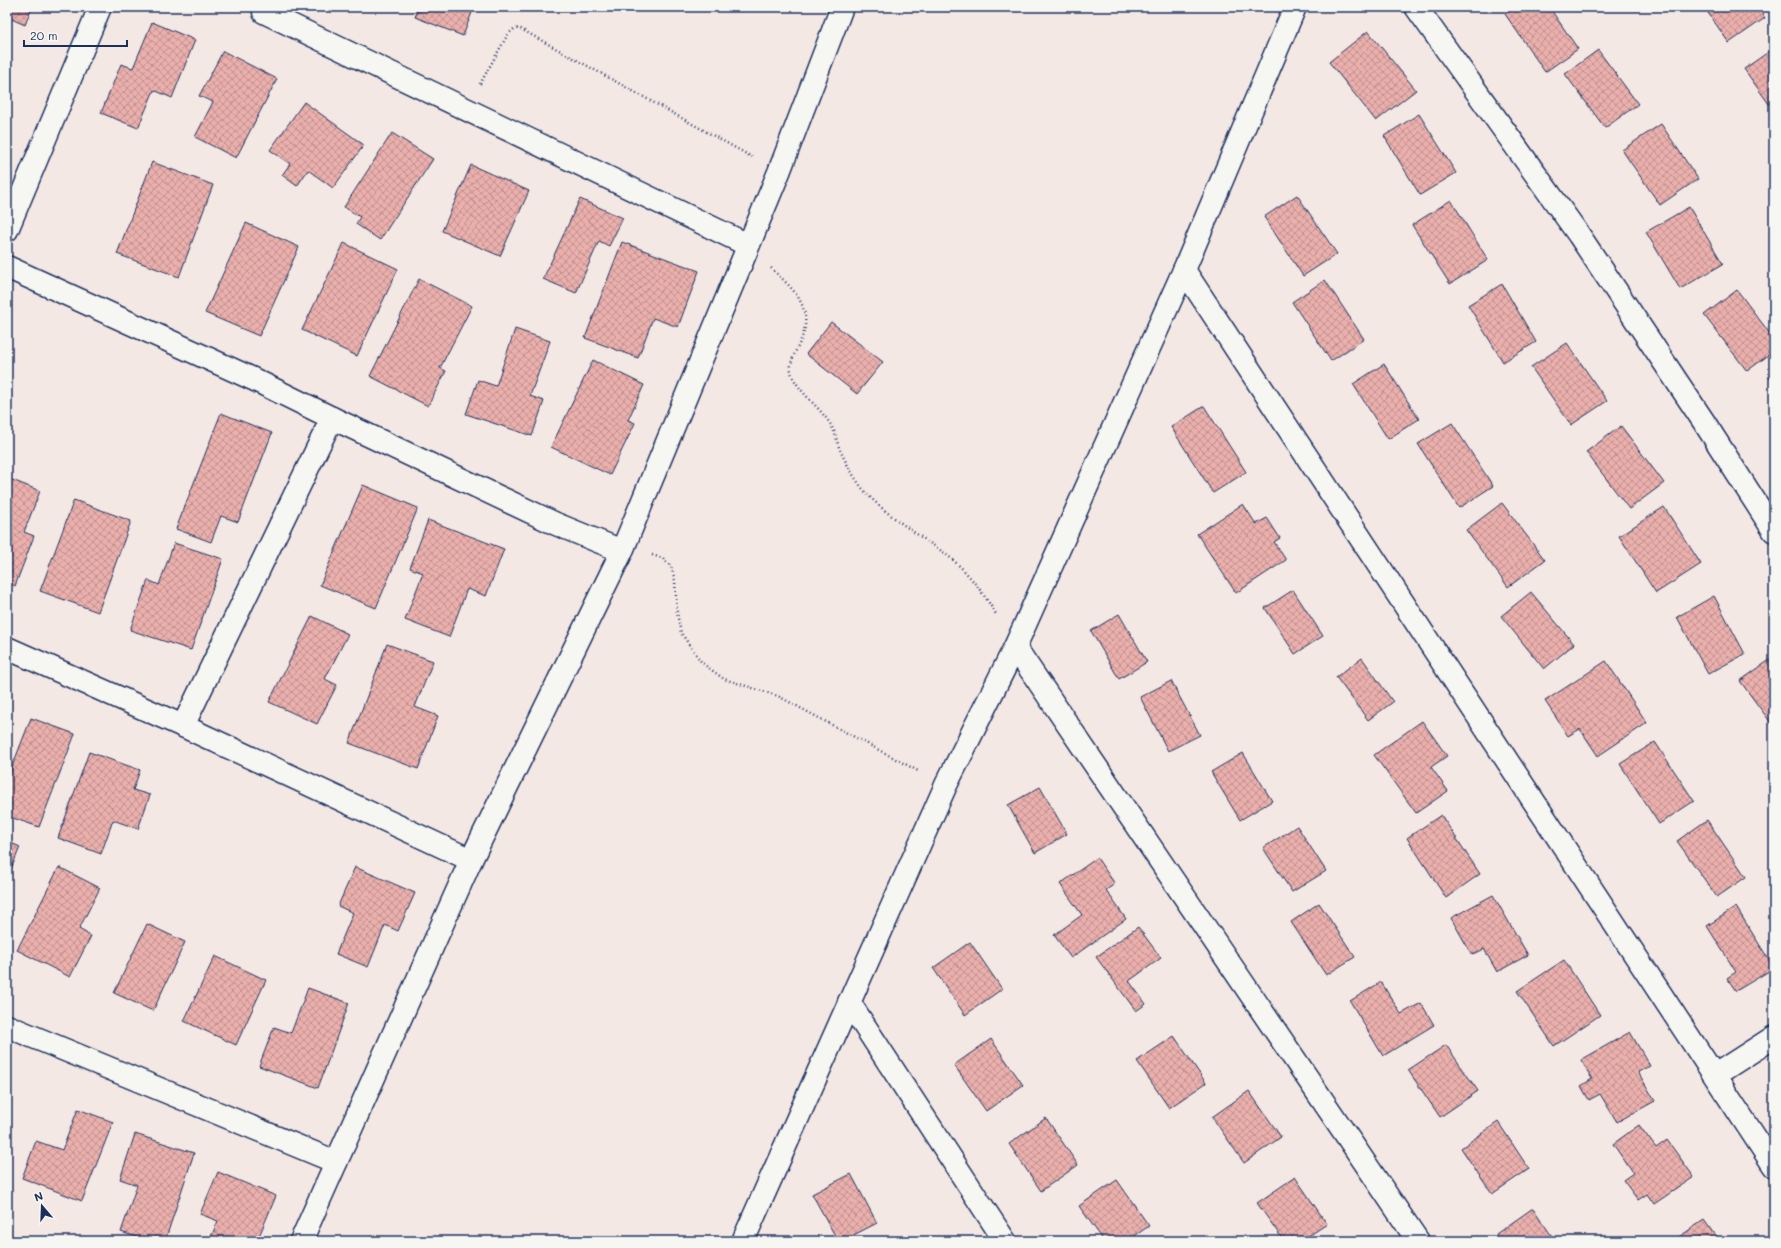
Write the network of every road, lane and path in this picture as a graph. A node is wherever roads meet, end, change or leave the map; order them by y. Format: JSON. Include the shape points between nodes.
{"nodes":[{"id":1,"x":100,"y":7,"type":"edge"},
{"id":2,"x":842,"y":7,"type":"edge"},
{"id":3,"x":1294,"y":7,"type":"edge"},
{"id":4,"x":1416,"y":7,"type":"edge"},
{"id":5,"x":260,"y":9,"type":"edge"},
{"id":6,"x":466,"y":108,"type":"junction"},
{"id":7,"x":779,"y":172,"type":"junction"},
{"id":8,"x":7,"y":230,"type":"edge"},
{"id":9,"x":748,"y":245,"type":"junction"},
{"id":10,"x":7,"y":267,"type":"edge"},
{"id":11,"x":1184,"y":270,"type":"junction"},
{"id":12,"x":332,"y":418,"type":"junction"},
{"id":13,"x":1774,"y":531,"type":"edge"},
{"id":14,"x":622,"y":551,"type":"junction"},
{"id":15,"x":1014,"y":647,"type":"junction"},
{"id":16,"x":7,"y":648,"type":"edge"},
{"id":17,"x":183,"y":726,"type":"junction"},
{"id":18,"x":946,"y":785,"type":"junction"},
{"id":19,"x":471,"y":860,"type":"junction"},
{"id":20,"x":849,"y":1002,"type":"junction"},
{"id":21,"x":7,"y":1026,"type":"edge"},
{"id":22,"x":1774,"y":1037,"type":"edge"},
{"id":23,"x":1716,"y":1075,"type":"junction"},
{"id":24,"x":336,"y":1162,"type":"junction"},
{"id":25,"x":1774,"y":1166,"type":"edge"},
{"id":26,"x":301,"y":1241,"type":"edge"},
{"id":27,"x":743,"y":1241,"type":"edge"},
{"id":28,"x":1005,"y":1241,"type":"edge"},
{"id":29,"x":1418,"y":1241,"type":"edge"}],
"edges":[{"from":1,"to":8,"type":"street"},
{"from":2,"to":7,"type":"street"},
{"from":3,"to":11,"type":"street"},
{"from":4,"to":13,"type":"street","via":[[1579,235]]},
{"from":5,"to":6,"type":"street"},
{"from":6,"to":7,"type":"path","via":[[508,34],[519,28]]},
{"from":6,"to":9,"type":"street"},
{"from":7,"to":9,"type":"street"},
{"from":9,"to":14,"type":"street"},
{"from":9,"to":15,"type":"path","via":[[797,296],[802,306],[806,322],[804,335],[789,368],[794,379],[834,431],[841,454],[854,475],[871,499],[941,550],[958,566],[987,599]]},
{"from":10,"to":12,"type":"street","via":[[253,379]]},
{"from":11,"to":15,"type":"street"},
{"from":11,"to":23,"type":"street"},
{"from":12,"to":14,"type":"street","via":[[556,524]]},
{"from":12,"to":17,"type":"street"},
{"from":14,"to":18,"type":"path","via":[[662,558],[671,566],[681,633],[702,663],[724,679],[778,696]]},
{"from":14,"to":19,"type":"street"},
{"from":15,"to":18,"type":"street"},
{"from":15,"to":29,"type":"street"},
{"from":16,"to":17,"type":"street"},
{"from":17,"to":19,"type":"street"},
{"from":18,"to":20,"type":"street"},
{"from":19,"to":24,"type":"street"},
{"from":20,"to":27,"type":"street"},
{"from":20,"to":28,"type":"street"},
{"from":21,"to":24,"type":"street"},
{"from":22,"to":23,"type":"street"},
{"from":23,"to":25,"type":"street"},
{"from":24,"to":26,"type":"street"}]}
